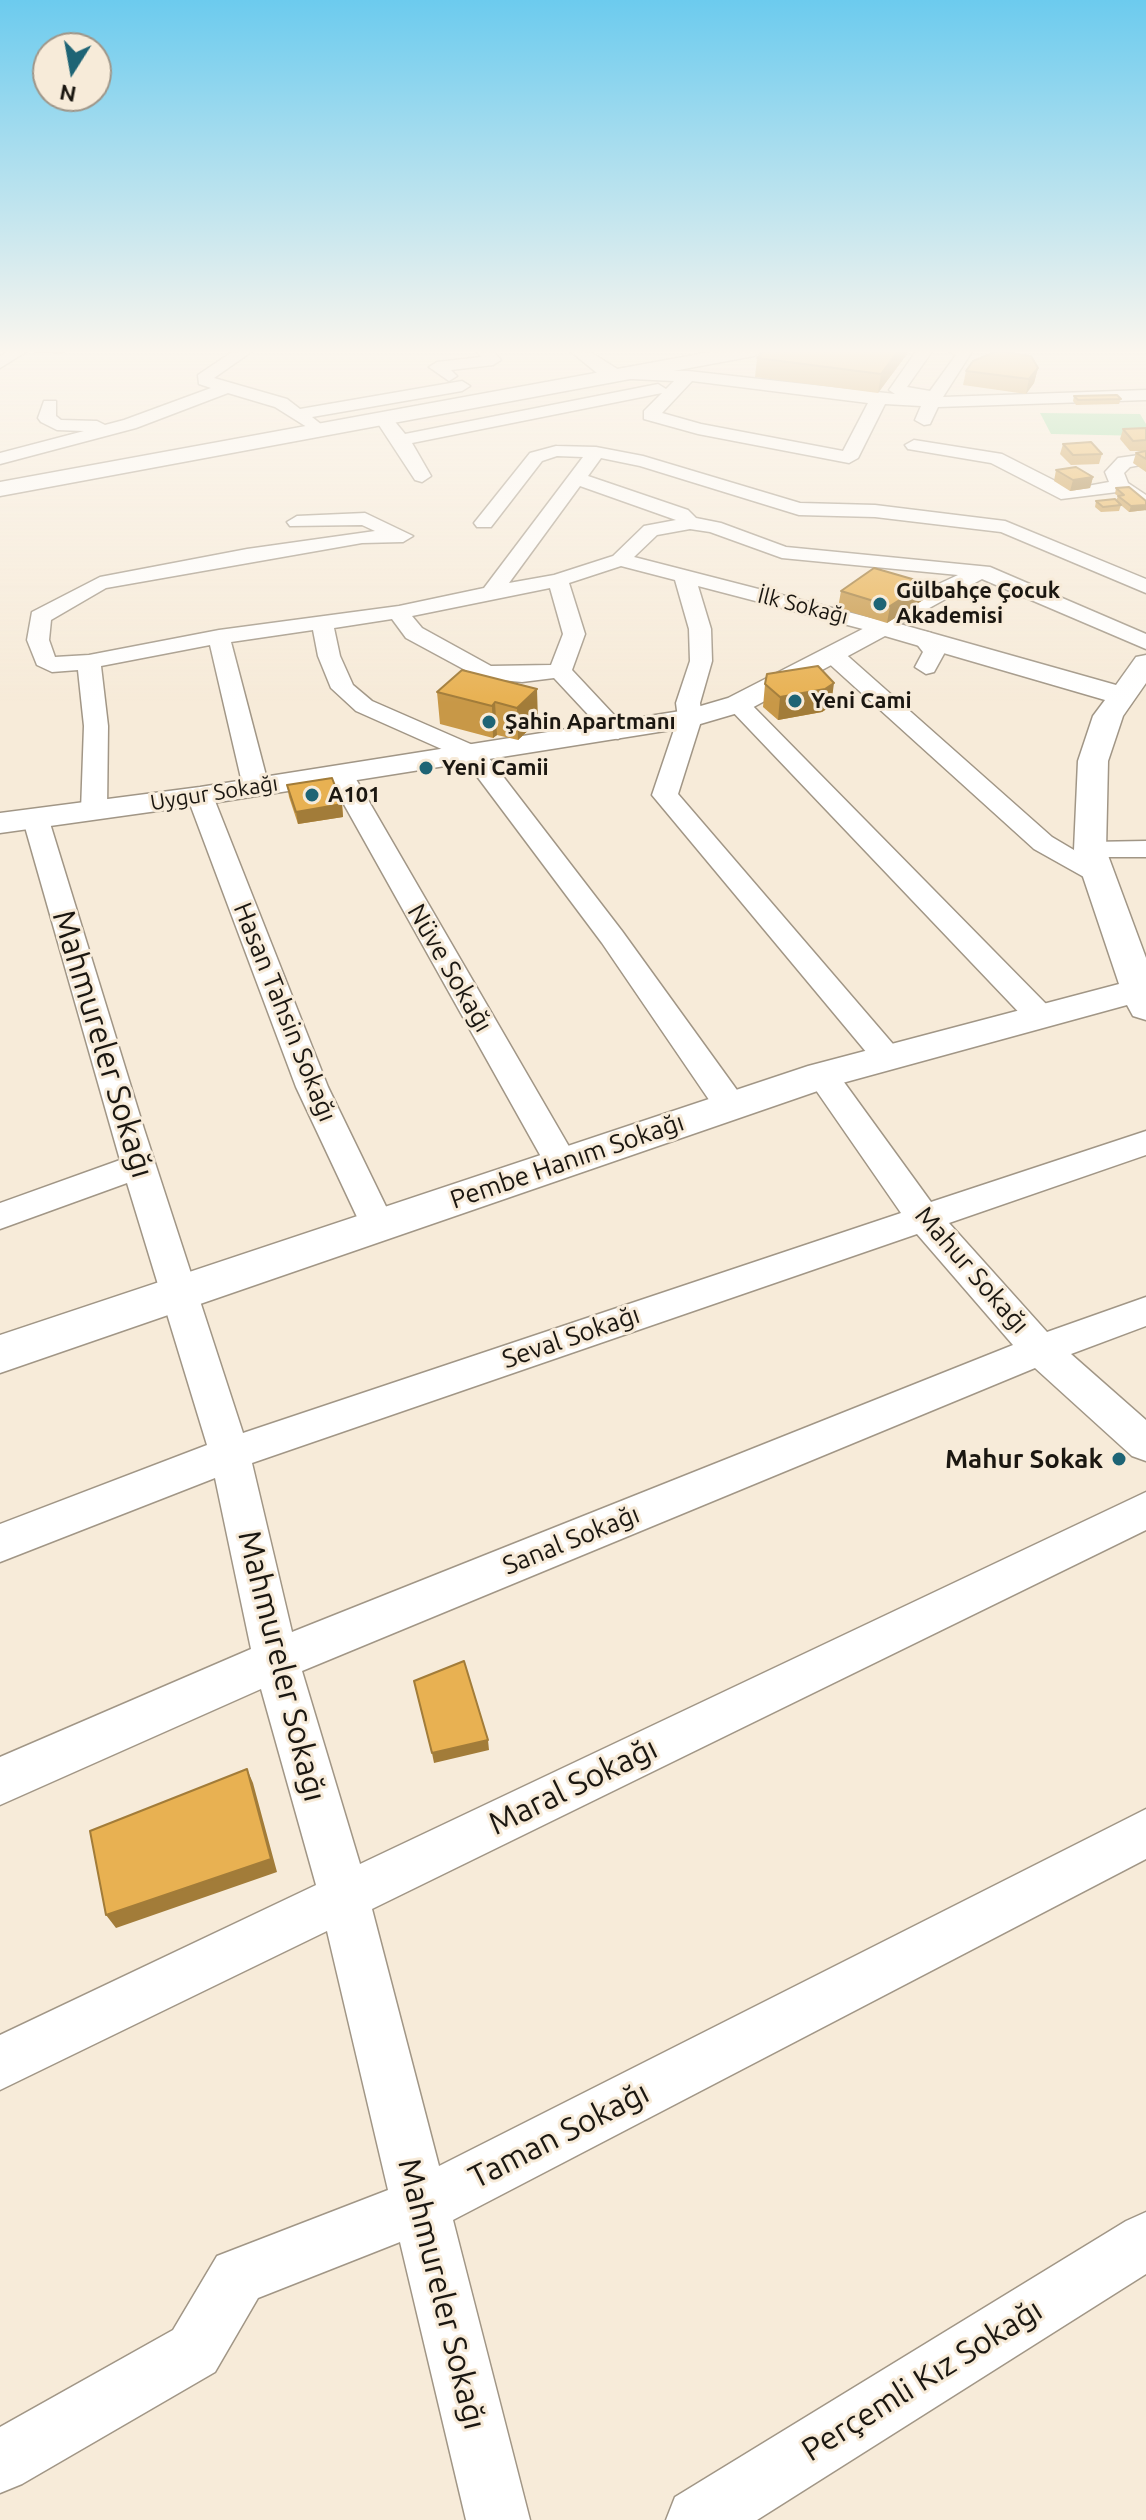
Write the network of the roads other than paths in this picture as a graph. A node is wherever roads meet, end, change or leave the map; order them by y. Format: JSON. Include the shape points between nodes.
{"nodes":[{"id":1,"x":53,"y":468,"type":"edge"},
{"id":2,"x":98,"y":468,"type":"edge"},
{"id":3,"x":417,"y":468,"type":"edge"},
{"id":4,"x":524,"y":468,"type":"edge"},
{"id":5,"x":586,"y":468,"type":"edge"},
{"id":6,"x":664,"y":468,"type":"edge"},
{"id":7,"x":1015,"y":468,"type":"edge"},
{"id":8,"x":1116,"y":468,"type":"edge"},
{"id":9,"x":422,"y":476,"type":"dead end"},
{"id":10,"x":0,"y":477,"type":"edge"},
{"id":11,"x":578,"y":479,"type":"junction"},
{"id":12,"x":1120,"y":486,"type":"junction"},
{"id":13,"x":0,"y":489,"type":"edge"},
{"id":14,"x":1146,"y":503,"type":"edge"},
{"id":15,"x":297,"y":522,"type":"dead end"},
{"id":16,"x":484,"y":523,"type":"dead end"},
{"id":17,"x":690,"y":523,"type":"junction"},
{"id":18,"x":1005,"y":527,"type":"junction"},
{"id":19,"x":620,"y":560,"type":"junction"},
{"id":20,"x":193,"y":564,"type":"junction"},
{"id":21,"x":270,"y":569,"type":"dead end"},
{"id":22,"x":982,"y":572,"type":"junction"},
{"id":23,"x":684,"y":576,"type":"junction"},
{"id":24,"x":558,"y":580,"type":"junction"},
{"id":25,"x":1146,"y":587,"type":"edge"},
{"id":26,"x":491,"y":594,"type":"junction"},
{"id":27,"x":399,"y":612,"type":"junction"},
{"id":28,"x":322,"y":621,"type":"junction"},
{"id":29,"x":882,"y":627,"type":"junction"},
{"id":30,"x":219,"y":637,"type":"junction"},
{"id":31,"x":923,"y":638,"type":"junction"},
{"id":32,"x":1146,"y":642,"type":"edge"},
{"id":33,"x":833,"y":655,"type":"junction"},
{"id":34,"x":89,"y":662,"type":"junction"},
{"id":35,"x":1146,"y":663,"type":"edge"},
{"id":36,"x":926,"y":667,"type":"dead end"},
{"id":37,"x":560,"y":671,"type":"junction"},
{"id":38,"x":1123,"y":696,"type":"junction"},
{"id":39,"x":738,"y":704,"type":"junction"},
{"id":40,"x":690,"y":718,"type":"junction"},
{"id":41,"x":618,"y":732,"type":"junction"},
{"id":42,"x":473,"y":754,"type":"junction"},
{"id":43,"x":340,"y":774,"type":"junction"},
{"id":44,"x":256,"y":787,"type":"junction"},
{"id":45,"x":200,"y":796,"type":"junction"},
{"id":46,"x":94,"y":811,"type":"junction"},
{"id":47,"x":18,"y":822,"type":"edge"},
{"id":48,"x":1146,"y":849,"type":"edge"},
{"id":49,"x":1095,"y":864,"type":"junction"},
{"id":50,"x":1143,"y":999,"type":"edge"},
{"id":51,"x":1041,"y":1017,"type":"junction"},
{"id":52,"x":888,"y":1058,"type":"junction"},
{"id":53,"x":822,"y":1075,"type":"junction"},
{"id":54,"x":730,"y":1105,"type":"junction"},
{"id":55,"x":1146,"y":1143,"type":"edge"},
{"id":56,"x":561,"y":1162,"type":"junction"},
{"id":57,"x":139,"y":1166,"type":"junction"},
{"id":58,"x":0,"y":1216,"type":"edge"},
{"id":59,"x":923,"y":1217,"type":"junction"},
{"id":60,"x":377,"y":1225,"type":"junction"},
{"id":61,"x":179,"y":1293,"type":"junction"},
{"id":62,"x":1146,"y":1311,"type":"edge"},
{"id":63,"x":1040,"y":1350,"type":"junction"},
{"id":64,"x":0,"y":1354,"type":"edge"},
{"id":65,"x":1146,"y":1444,"type":"edge"},
{"id":66,"x":230,"y":1454,"type":"junction"},
{"id":67,"x":1146,"y":1510,"type":"edge"},
{"id":68,"x":0,"y":1543,"type":"edge"},
{"id":69,"x":276,"y":1660,"type":"junction"},
{"id":70,"x":0,"y":1781,"type":"edge"},
{"id":71,"x":1146,"y":1833,"type":"edge"},
{"id":72,"x":344,"y":1896,"type":"junction"},
{"id":73,"x":0,"y":2063,"type":"edge"},
{"id":74,"x":420,"y":2206,"type":"junction"},
{"id":75,"x":1146,"y":2241,"type":"edge"},
{"id":76,"x":0,"y":2462,"type":"edge"},
{"id":77,"x":498,"y":2520,"type":"edge"},
{"id":78,"x":698,"y":2520,"type":"edge"}],
"edges":[{"from":1,"to":10,"type":"street"},
{"from":2,"to":13,"type":"street"},
{"from":3,"to":9,"type":"street"},
{"from":4,"to":16,"type":"street"},
{"from":5,"to":11,"type":"street"},
{"from":6,"to":18,"type":"street","via":[[799,509],[875,511]]},
{"from":7,"to":12,"type":"street","via":[[1068,495]]},
{"from":8,"to":12,"type":"street"},
{"from":11,"to":17,"type":"street","via":[[681,514]]},
{"from":11,"to":26,"type":"street"},
{"from":12,"to":14,"type":"street"},
{"from":15,"to":20,"type":"street","via":[[365,519],[403,536],[362,537]]},
{"from":17,"to":19,"type":"street","via":[[651,530]]},
{"from":17,"to":22,"type":"street","via":[[797,554]]},
{"from":18,"to":22,"type":"street"},
{"from":18,"to":25,"type":"street"},
{"from":19,"to":23,"type":"street","name":"İlk Sokağı"},
{"from":19,"to":24,"type":"street"},
{"from":20,"to":21,"type":"street"},
{"from":20,"to":34,"type":"street","via":[[100,583],[40,617],[38,640],[45,660],[52,665]]},
{"from":22,"to":29,"type":"street"},
{"from":22,"to":32,"type":"street"},
{"from":23,"to":29,"type":"street","name":"İlk Sokağı"},
{"from":23,"to":40,"type":"street","via":[[700,629],[701,661],[688,703]]},
{"from":24,"to":26,"type":"street"},
{"from":24,"to":37,"type":"street","via":[[574,634]]},
{"from":26,"to":27,"type":"street"},
{"from":27,"to":28,"type":"street"},
{"from":27,"to":37,"type":"street","via":[[414,633],[488,673]]},
{"from":28,"to":30,"type":"street"},
{"from":28,"to":42,"type":"street","via":[[343,688],[389,719]]},
{"from":29,"to":31,"type":"street","name":"İlk Sokağı"},
{"from":29,"to":33,"type":"street","name":"Uygur Sokağı"},
{"from":30,"to":34,"type":"street"},
{"from":30,"to":44,"type":"street"},
{"from":31,"to":36,"type":"street","via":[[934,652]]},
{"from":31,"to":38,"type":"street","name":"İlk Sokağı"},
{"from":33,"to":39,"type":"street","name":"Uygur Sokağı"},
{"from":33,"to":49,"type":"street","via":[[1043,843]]},
{"from":34,"to":46,"type":"street","via":[[96,726]]},
{"from":35,"to":38,"type":"street"},
{"from":37,"to":41,"type":"street"},
{"from":38,"to":49,"type":"street","via":[[1108,716],[1093,761]]},
{"from":39,"to":40,"type":"street","name":"Uygur Sokağı"},
{"from":39,"to":51,"type":"street"},
{"from":40,"to":41,"type":"street","name":"Uygur Sokağı"},
{"from":40,"to":52,"type":"street","via":[[665,795]]},
{"from":41,"to":42,"type":"street","name":"Uygur Sokağı"},
{"from":42,"to":43,"type":"street","name":"Uygur Sokağı"},
{"from":42,"to":54,"type":"street","via":[[612,937]]},
{"from":43,"to":44,"type":"street","name":"Uygur Sokağı"},
{"from":43,"to":56,"type":"street","name":"Nüve Sokağı"},
{"from":44,"to":45,"type":"street","name":"Uygur Sokağı"},
{"from":45,"to":46,"type":"street","name":"Uygur Sokağı"},
{"from":45,"to":60,"type":"street","name":"Hasan Tahsin Sokağı","via":[[312,1087]]},
{"from":46,"to":47,"type":"street","name":"Uygur Sokağı"},
{"from":47,"to":57,"type":"street","name":"Mahmureler Sokağı"},
{"from":48,"to":49,"type":"street"},
{"from":49,"to":50,"type":"street"},
{"from":50,"to":51,"type":"street","name":"Pembe Hanım Sokağı"},
{"from":51,"to":52,"type":"street","name":"Pembe Hanım Sokağı"},
{"from":52,"to":53,"type":"street","name":"Pembe Hanım Sokağı"},
{"from":53,"to":54,"type":"street","name":"Pembe Hanım Sokağı"},
{"from":53,"to":59,"type":"street","name":"Mahur Sokağı"},
{"from":54,"to":56,"type":"street","name":"Pembe Hanım Sokağı"},
{"from":55,"to":59,"type":"street","name":"Seval Sokağı"},
{"from":56,"to":60,"type":"street","name":"Pembe Hanım Sokağı"},
{"from":57,"to":58,"type":"street"},
{"from":57,"to":61,"type":"street","name":"Mahmureler Sokağı"},
{"from":59,"to":63,"type":"street","name":"Mahur Sokağı"},
{"from":59,"to":66,"type":"street","name":"Seval Sokağı"},
{"from":60,"to":61,"type":"street","name":"Pembe Hanım Sokağı"},
{"from":61,"to":64,"type":"street","name":"Pembe Hanım Sokağı"},
{"from":61,"to":66,"type":"street","name":"Mahmureler Sokağı"},
{"from":62,"to":63,"type":"street","name":"Sanal Sokağı"},
{"from":63,"to":65,"type":"street","name":"Mahur Sokağı"},
{"from":63,"to":69,"type":"street","name":"Sanal Sokağı"},
{"from":66,"to":68,"type":"street","name":"Seval Sokağı"},
{"from":66,"to":69,"type":"street","name":"Mahmureler Sokağı"},
{"from":67,"to":72,"type":"street","name":"Maral Sokağı"},
{"from":69,"to":70,"type":"street","name":"Sanal Sokağı"},
{"from":69,"to":72,"type":"street","name":"Mahmureler Sokağı"},
{"from":71,"to":74,"type":"street","name":"Taman Sokağı"},
{"from":72,"to":73,"type":"street","name":"Maral Sokağı"},
{"from":72,"to":74,"type":"street","name":"Mahmureler Sokağı"},
{"from":74,"to":76,"type":"street","name":"Taman Sokağı","via":[[238,2277],[194,2351]]},
{"from":74,"to":77,"type":"street","name":"Mahmureler Sokağı"},
{"from":75,"to":78,"type":"street","name":"Perçemli Kız Sokağı"}]}
